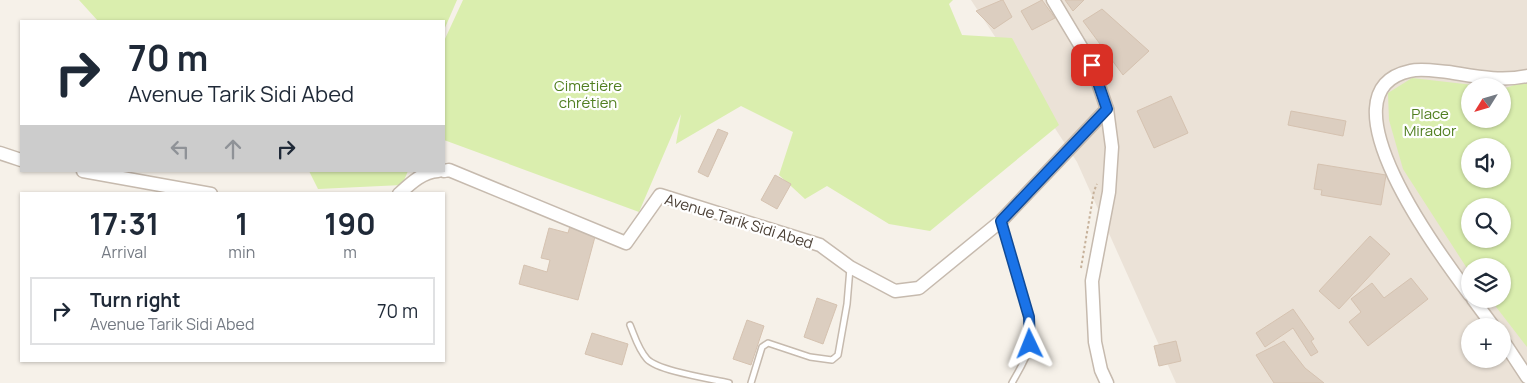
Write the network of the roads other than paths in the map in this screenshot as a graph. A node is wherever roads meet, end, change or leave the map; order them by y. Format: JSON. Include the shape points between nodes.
{"nodes":[{"id":1,"x":1054,"y":0,"type":"edge"},
{"id":2,"x":1527,"y":76,"type":"edge"},
{"id":3,"x":1107,"y":109,"type":"junction"},
{"id":4,"x":0,"y":153,"type":"edge"},
{"id":5,"x":20,"y":160,"type":"edge"},
{"id":6,"x":445,"y":171,"type":"edge"},
{"id":7,"x":89,"y":172,"type":"edge"},
{"id":8,"x":430,"y":172,"type":"edge"},
{"id":9,"x":200,"y":192,"type":"edge"},
{"id":10,"x":401,"y":192,"type":"edge"},
{"id":11,"x":1001,"y":221,"type":"junction"},
{"id":12,"x":850,"y":268,"type":"junction"},
{"id":13,"x":1461,"y":282,"type":"edge"},
{"id":14,"x":630,"y":325,"type":"dead end"},
{"id":15,"x":1511,"y":347,"type":"edge"},
{"id":16,"x":1511,"y":352,"type":"edge"},
{"id":17,"x":1527,"y":362,"type":"edge"},
{"id":18,"x":1527,"y":377,"type":"edge"},
{"id":19,"x":729,"y":383,"type":"edge"},
{"id":20,"x":751,"y":383,"type":"edge"},
{"id":21,"x":1012,"y":383,"type":"edge"},
{"id":22,"x":1107,"y":383,"type":"edge"}],
"edges":[{"from":1,"to":3,"type":"street","via":[[1092,65]]},
{"from":2,"to":13,"type":"street","via":[[1503,79],[1411,70],[1394,75],[1383,86],[1377,101],[1376,122],[1383,151],[1397,182],[1420,224]]},
{"from":3,"to":11,"type":"street","name":"Avenue Tarik Sidi Abed"},
{"from":3,"to":22,"type":"street","via":[[1112,147],[1109,192],[1092,281],[1095,342]]},
{"from":4,"to":5,"type":"street"},
{"from":6,"to":12,"type":"street","name":"Avenue Tarik Sidi Abed","via":[[626,243],[660,195],[820,245]]},
{"from":7,"to":9,"type":"street"},
{"from":8,"to":10,"type":"street"},
{"from":11,"to":12,"type":"street","name":"Avenue Tarik Sidi Abed","via":[[919,288],[895,291]]},
{"from":11,"to":21,"type":"lane","via":[[1029,317],[1030,344]]},
{"from":12,"to":20,"type":"lane","via":[[838,355],[832,360],[810,357],[768,343],[762,347]]},
{"from":14,"to":19,"type":"lane","via":[[639,349],[649,361],[661,367]]},
{"from":15,"to":17,"type":"street"},
{"from":16,"to":18,"type":"street"}]}
